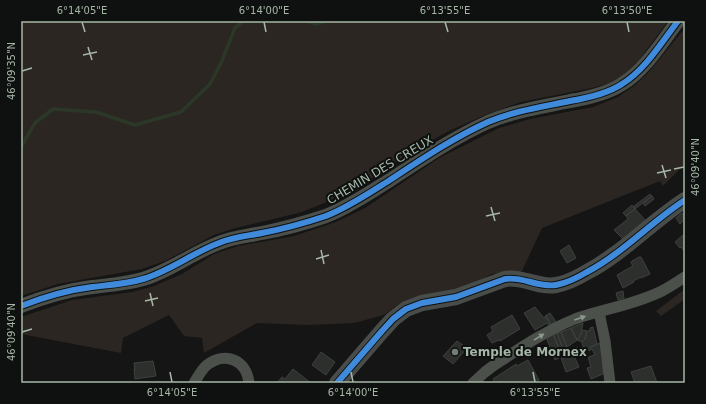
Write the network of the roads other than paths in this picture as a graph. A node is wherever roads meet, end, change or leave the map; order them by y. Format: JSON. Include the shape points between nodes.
{"nodes":[{"id":1,"x":678,"y":21,"type":"edge"},
{"id":2,"x":685,"y":200,"type":"edge"},
{"id":3,"x":685,"y":277,"type":"edge"},
{"id":4,"x":21,"y":306,"type":"edge"},
{"id":5,"x":599,"y":312,"type":"junction"},
{"id":6,"x":194,"y":383,"type":"edge"},
{"id":7,"x":249,"y":383,"type":"edge"},
{"id":8,"x":337,"y":383,"type":"edge"},
{"id":9,"x":473,"y":383,"type":"edge"},
{"id":10,"x":610,"y":383,"type":"edge"}],
"edges":[{"from":1,"to":4,"type":"street","name":"CHEMIN DES CREUX","via":[[646,62],[623,84],[596,96],[522,111],[489,122],[442,146],[366,195],[326,216],[219,243],[142,280],[67,291]]},
{"from":2,"to":8,"type":"main road","via":[[612,257],[571,280],[550,285],[518,278],[505,279],[456,298],[406,309],[386,327]]},
{"from":3,"to":5,"type":"street","via":[[657,293]]},
{"from":9,"to":5,"type":"street","one_way":true,"via":[[493,366],[552,329]]},
{"from":5,"to":10,"type":"street"},
{"from":6,"to":7,"type":"street","via":[[207,366],[220,359],[234,360],[242,365]]}]}
